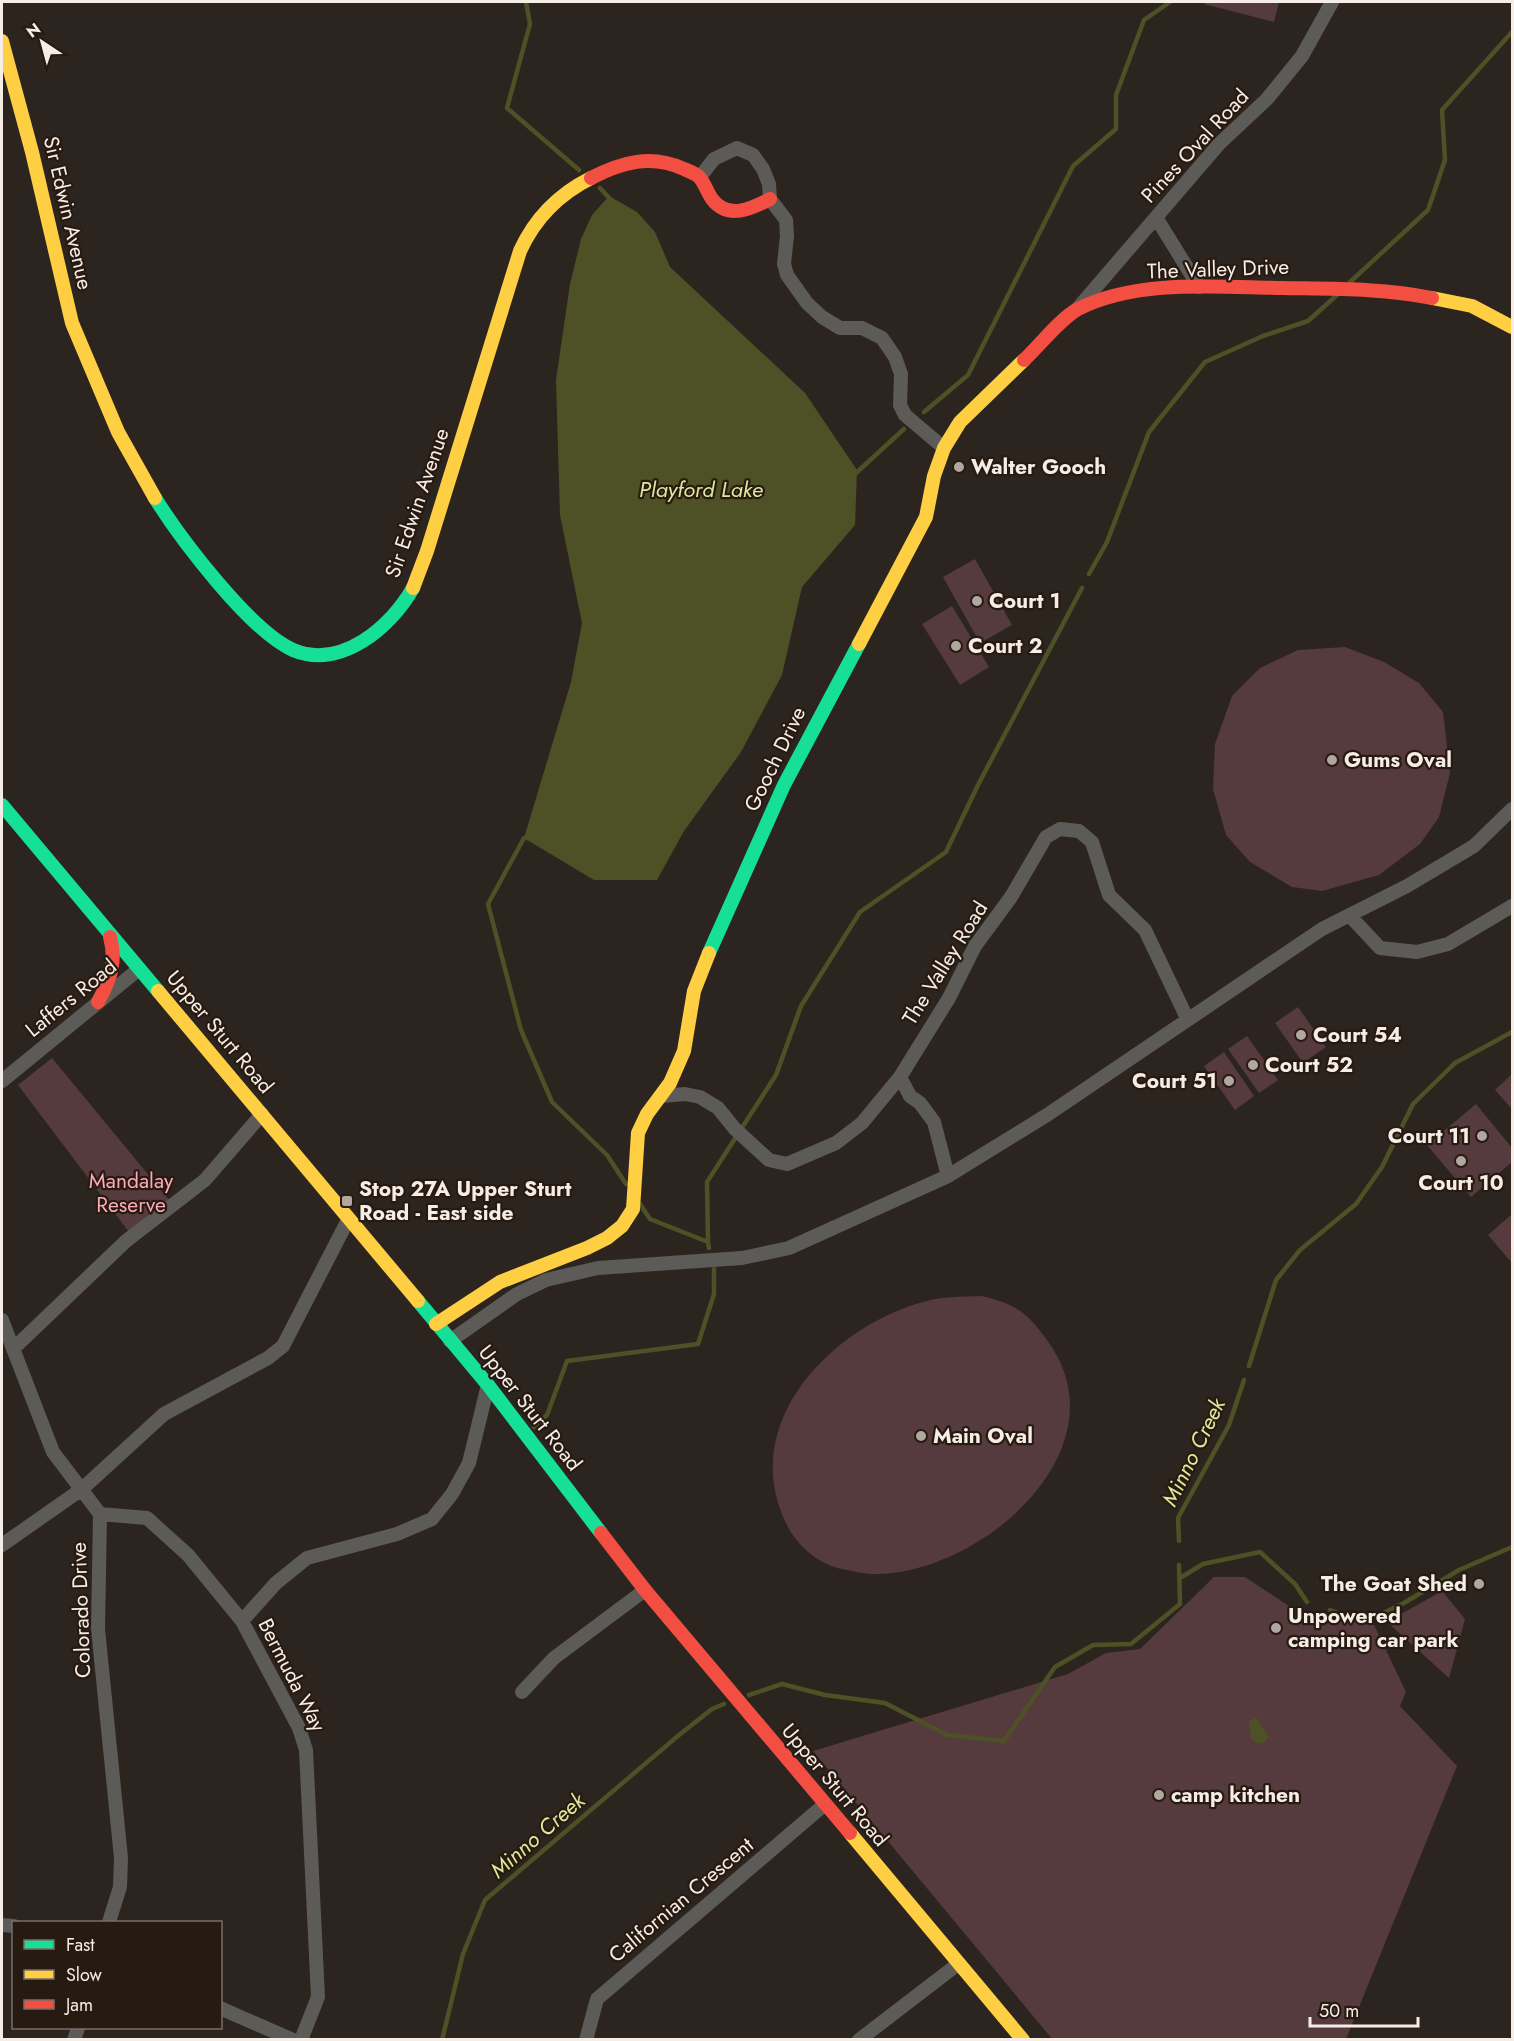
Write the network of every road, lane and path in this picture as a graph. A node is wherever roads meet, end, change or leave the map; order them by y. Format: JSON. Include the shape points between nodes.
{"nodes":[{"id":1,"x":1332,"y":2,"type":"edge"},
{"id":2,"x":2,"y":41,"type":"edge"},
{"id":3,"x":700,"y":177,"type":"junction"},
{"id":4,"x":770,"y":199,"type":"junction"},
{"id":5,"x":1157,"y":219,"type":"junction"},
{"id":6,"x":1199,"y":287,"type":"junction"},
{"id":7,"x":1076,"y":310,"type":"junction"},
{"id":8,"x":1512,"y":327,"type":"edge"},
{"id":9,"x":944,"y":448,"type":"junction"},
{"id":10,"x":2,"y":805,"type":"edge"},
{"id":11,"x":1512,"y":809,"type":"edge"},
{"id":12,"x":1512,"y":906,"type":"edge"},
{"id":13,"x":1350,"y":915,"type":"junction"},
{"id":14,"x":108,"y":932,"type":"junction"},
{"id":15,"x":139,"y":969,"type":"junction"},
{"id":16,"x":98,"y":1002,"type":"junction"},
{"id":17,"x":1187,"y":1018,"type":"junction"},
{"id":18,"x":900,"y":1077,"type":"junction"},
{"id":19,"x":2,"y":1081,"type":"edge"},
{"id":20,"x":662,"y":1096,"type":"junction"},
{"id":21,"x":262,"y":1114,"type":"junction"},
{"id":22,"x":948,"y":1176,"type":"junction"},
{"id":23,"x":348,"y":1220,"type":"junction"},
{"id":24,"x":2,"y":1320,"type":"edge"},
{"id":25,"x":436,"y":1324,"type":"junction"},
{"id":26,"x":450,"y":1341,"type":"junction"},
{"id":27,"x":13,"y":1349,"type":"junction"},
{"id":28,"x":488,"y":1385,"type":"junction"},
{"id":29,"x":82,"y":1489,"type":"junction"},
{"id":30,"x":100,"y":1514,"type":"junction"},
{"id":31,"x":2,"y":1545,"type":"edge"},
{"id":32,"x":645,"y":1590,"type":"junction"},
{"id":33,"x":242,"y":1621,"type":"junction"},
{"id":34,"x":522,"y":1692,"type":"dead end"},
{"id":35,"x":824,"y":1805,"type":"junction"},
{"id":36,"x":111,"y":1921,"type":"edge"},
{"id":37,"x":958,"y":1964,"type":"junction"},
{"id":38,"x":222,"y":2009,"type":"edge"},
{"id":39,"x":293,"y":2040,"type":"edge"},
{"id":40,"x":301,"y":2040,"type":"edge"},
{"id":41,"x":586,"y":2040,"type":"edge"},
{"id":42,"x":859,"y":2040,"type":"edge"},
{"id":43,"x":1023,"y":2040,"type":"edge"}],
"edges":[{"from":1,"to":5,"type":"street","name":"Pines Oval Road","via":[[1302,56],[1267,99],[1219,144]]},
{"from":2,"to":3,"type":"street","name":"Sir Edwin Avenue","via":[[25,121],[71,321],[128,448],[165,517],[206,570],[273,638],[302,652],[341,651],[375,634],[402,606],[411,590],[436,523],[510,279],[534,224],[550,206],[586,180],[622,163],[656,160]]},
{"from":3,"to":4,"type":"street","via":[[720,209],[736,214]]},
{"from":3,"to":4,"type":"street","via":[[714,159],[737,148],[753,155],[763,169]]},
{"from":4,"to":9,"type":"street","via":[[786,220],[787,275],[822,317],[840,328],[862,327],[882,338],[895,357],[900,374],[900,405],[905,415]]},
{"from":5,"to":6,"type":"street"},
{"from":5,"to":7,"type":"street","name":"Pines Oval Road"},
{"from":6,"to":7,"type":"street","name":"The Valley Drive","via":[[1117,296]]},
{"from":6,"to":8,"type":"street","name":"The Valley Drive","via":[[1393,290],[1472,306]]},
{"from":7,"to":9,"type":"street","name":"The Valley Drive","via":[[960,422]]},
{"from":9,"to":20,"type":"street","name":"Gooch Drive","via":[[926,517],[784,785],[725,913],[694,991],[684,1051]]},
{"from":10,"to":14,"type":"street","name":"Upper Sturt Road"},
{"from":11,"to":13,"type":"street","via":[[1474,846]]},
{"from":12,"to":13,"type":"street","via":[[1448,944],[1417,952],[1380,948]]},
{"from":13,"to":17,"type":"street"},
{"from":14,"to":15,"type":"street","name":"Upper Sturt Road"},
{"from":14,"to":16,"type":"street","via":[[115,952],[113,974]]},
{"from":15,"to":16,"type":"street","name":"Laffers Road"},
{"from":15,"to":21,"type":"street","name":"Upper Sturt Road"},
{"from":16,"to":19,"type":"street","name":"Laffers Road"},
{"from":17,"to":18,"type":"street","name":"The Valley Road","via":[[1144,930],[1109,895],[1092,842],[1079,831],[1060,829],[1046,837],[1011,897],[975,946],[949,998]]},
{"from":17,"to":22,"type":"street","via":[[1038,1121]]},
{"from":18,"to":20,"type":"street","name":"The Valley Road","via":[[862,1123],[836,1143],[787,1164],[769,1160],[718,1108],[700,1097]]},
{"from":18,"to":22,"type":"street","via":[[910,1096],[920,1102],[934,1122]]},
{"from":20,"to":25,"type":"street","name":"Gooch Drive","via":[[638,1133],[633,1209],[622,1226],[587,1248],[500,1282]]},
{"from":21,"to":23,"type":"street","name":"Upper Sturt Road"},
{"from":21,"to":27,"type":"street","via":[[205,1180],[126,1242]]},
{"from":22,"to":26,"type":"street","via":[[789,1248],[742,1258],[598,1268],[546,1280],[518,1294]]},
{"from":23,"to":25,"type":"street","name":"Upper Sturt Road"},
{"from":23,"to":29,"type":"street","via":[[283,1346],[164,1414]]},
{"from":24,"to":27,"type":"street","name":"Colorado Drive"},
{"from":25,"to":26,"type":"street","name":"Upper Sturt Road"},
{"from":26,"to":28,"type":"street","name":"Upper Sturt Road"},
{"from":27,"to":29,"type":"street","name":"Colorado Drive","via":[[53,1452]]},
{"from":28,"to":32,"type":"street","name":"Upper Sturt Road"},
{"from":28,"to":33,"type":"street","via":[[469,1463],[432,1519],[397,1534],[308,1558],[276,1583]]},
{"from":29,"to":30,"type":"street","name":"Colorado Drive"},
{"from":29,"to":31,"type":"street"},
{"from":30,"to":33,"type":"street","name":"Bermuda Way","via":[[147,1518],[188,1555]]},
{"from":30,"to":36,"type":"street","name":"Colorado Drive","via":[[98,1629],[121,1858],[120,1887]]},
{"from":32,"to":34,"type":"street","via":[[554,1658]]},
{"from":32,"to":35,"type":"street","name":"Upper Sturt Road"},
{"from":33,"to":40,"type":"street","name":"Bermuda Way","via":[[299,1728],[306,1750],[318,1996]]},
{"from":35,"to":37,"type":"street","name":"Upper Sturt Road"},
{"from":35,"to":41,"type":"street","name":"Californian Crescent","via":[[597,1999]]},
{"from":37,"to":42,"type":"street"},
{"from":37,"to":43,"type":"street","name":"Upper Sturt Road"},
{"from":38,"to":39,"type":"street"}]}
